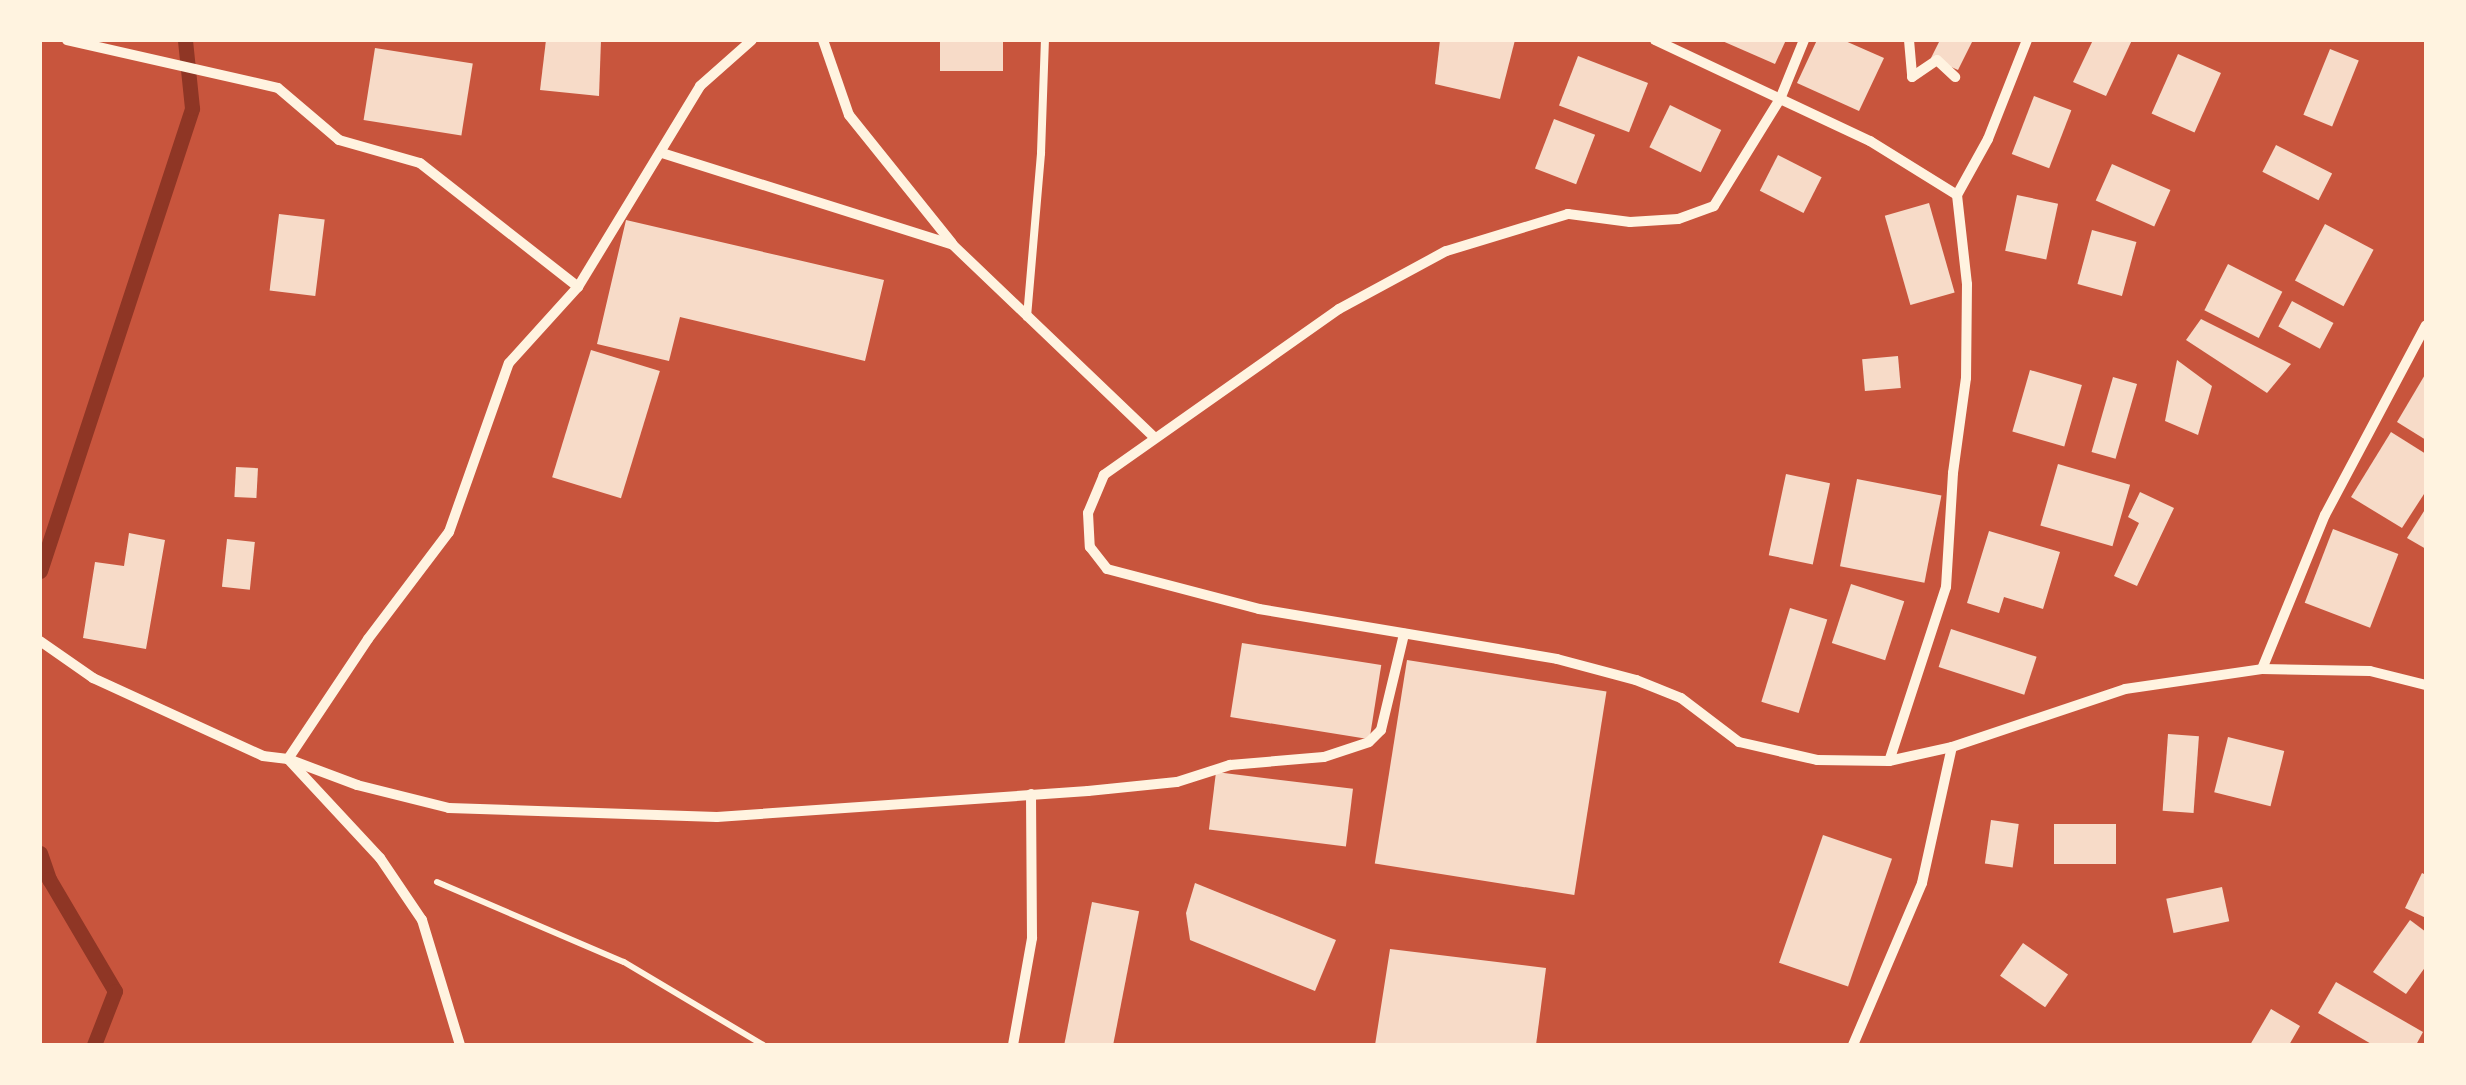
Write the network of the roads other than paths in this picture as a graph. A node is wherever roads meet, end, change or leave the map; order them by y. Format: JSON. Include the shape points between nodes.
{"nodes":[{"id":1,"x":67,"y":40,"type":"edge"},
{"id":2,"x":752,"y":40,"type":"edge"},
{"id":3,"x":822,"y":40,"type":"edge"},
{"id":4,"x":1045,"y":40,"type":"edge"},
{"id":5,"x":1655,"y":40,"type":"edge"},
{"id":6,"x":1804,"y":40,"type":"edge"},
{"id":7,"x":1909,"y":40,"type":"edge"},
{"id":8,"x":2028,"y":40,"type":"edge"},
{"id":9,"x":1955,"y":77,"type":"dead end"},
{"id":10,"x":1780,"y":98,"type":"junction"},
{"id":11,"x":662,"y":153,"type":"junction"},
{"id":12,"x":1957,"y":196,"type":"junction"},
{"id":13,"x":953,"y":245,"type":"junction"},
{"id":14,"x":578,"y":287,"type":"junction"},
{"id":15,"x":1027,"y":317,"type":"junction"},
{"id":16,"x":2426,"y":325,"type":"edge"},
{"id":17,"x":1154,"y":436,"type":"junction"},
{"id":18,"x":1404,"y":634,"type":"junction"},
{"id":19,"x":40,"y":641,"type":"edge"},
{"id":20,"x":2262,"y":668,"type":"junction"},
{"id":21,"x":2426,"y":685,"type":"edge"},
{"id":22,"x":1952,"y":747,"type":"junction"},
{"id":23,"x":288,"y":759,"type":"junction"},
{"id":24,"x":1889,"y":761,"type":"junction"},
{"id":25,"x":1030,"y":794,"type":"junction"},
{"id":26,"x":460,"y":1045,"type":"edge"},
{"id":27,"x":1013,"y":1045,"type":"edge"},
{"id":28,"x":1853,"y":1045,"type":"edge"}],
"edges":[{"from":1,"to":14,"type":"street","via":[[278,88],[340,140],[420,164]]},
{"from":2,"to":11,"type":"street","via":[[700,86]]},
{"from":3,"to":13,"type":"street","via":[[849,116]]},
{"from":4,"to":15,"type":"lane"},
{"from":5,"to":10,"type":"street"},
{"from":6,"to":10,"type":"street"},
{"from":7,"to":9,"type":"street","via":[[1912,77],[1937,60]]},
{"from":8,"to":12,"type":"street"},
{"from":10,"to":12,"type":"street","via":[[1870,141]]},
{"from":10,"to":17,"type":"street","via":[[1714,206],[1678,218],[1630,222],[1568,214],[1446,252],[1339,309]]},
{"from":11,"to":13,"type":"street"},
{"from":11,"to":14,"type":"street"},
{"from":12,"to":24,"type":"street","via":[[1968,284],[1966,378],[1946,587]]},
{"from":13,"to":15,"type":"street"},
{"from":14,"to":23,"type":"street","via":[[509,363],[449,532]]},
{"from":15,"to":17,"type":"street"},
{"from":16,"to":20,"type":"street","via":[[2324,515]]},
{"from":17,"to":18,"type":"street","via":[[1104,475],[1088,513],[1090,547],[1107,569],[1260,609]]},
{"from":18,"to":24,"type":"street","via":[[1557,659],[1636,680],[1681,698],[1740,742],[1817,760]]},
{"from":18,"to":25,"type":"street","via":[[1382,730],[1369,742],[1324,757],[1230,765],[1178,782]]},
{"from":19,"to":23,"type":"street","via":[[93,678],[263,756]]},
{"from":20,"to":21,"type":"street","via":[[2370,671]]},
{"from":20,"to":22,"type":"street","via":[[2125,689]]},
{"from":22,"to":24,"type":"street"},
{"from":22,"to":28,"type":"street","via":[[1922,883]]},
{"from":23,"to":25,"type":"street","via":[[449,808],[573,814],[717,817]]},
{"from":23,"to":26,"type":"street","via":[[380,858],[422,920]]},
{"from":25,"to":27,"type":"street","via":[[1032,938]]}]}
